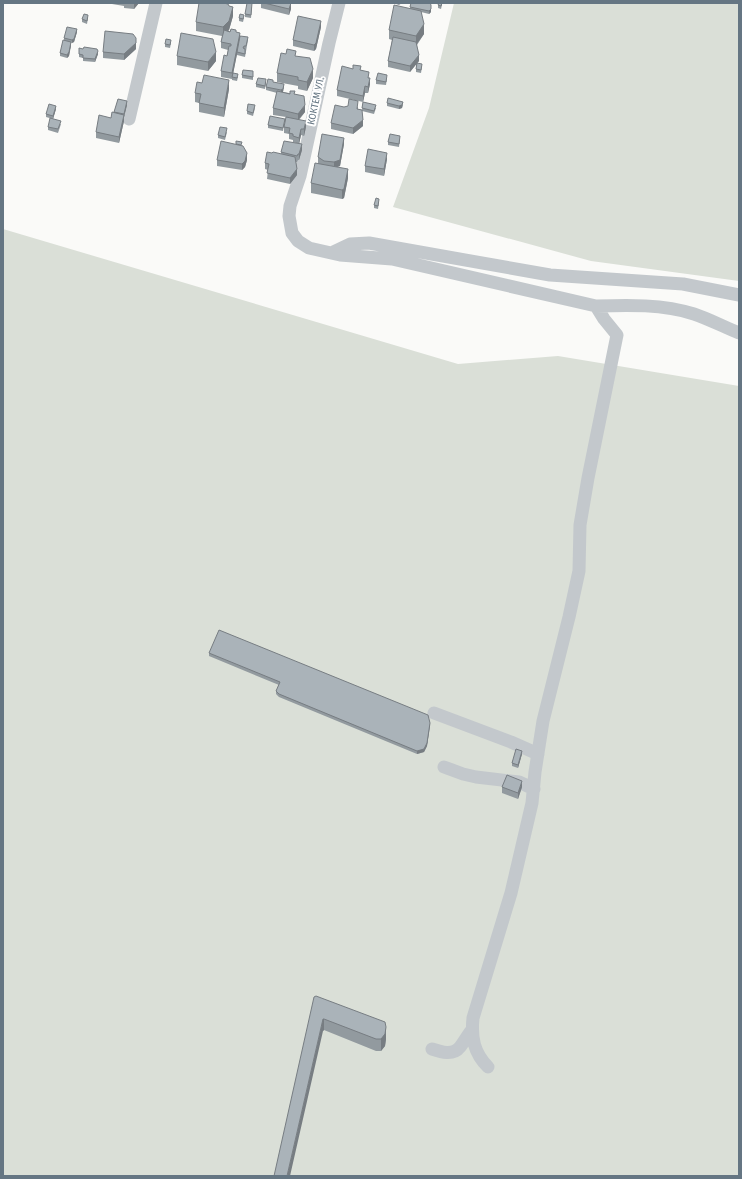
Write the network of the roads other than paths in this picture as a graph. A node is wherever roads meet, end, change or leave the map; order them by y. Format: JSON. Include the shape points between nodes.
{"nodes":[{"id":1,"x":156,"y":3,"type":"edge"},
{"id":2,"x":339,"y":3,"type":"edge"},
{"id":3,"x":129,"y":119,"type":"dead end"},
{"id":4,"x":331,"y":253,"type":"junction"},
{"id":5,"x":739,"y":295,"type":"edge"},
{"id":6,"x":596,"y":306,"type":"junction"},
{"id":7,"x":739,"y":333,"type":"edge"},
{"id":8,"x":434,"y":713,"type":"dead end"},
{"id":9,"x":538,"y":754,"type":"junction"},
{"id":10,"x":444,"y":767,"type":"dead end"},
{"id":11,"x":534,"y":789,"type":"junction"},
{"id":12,"x":472,"y":1031,"type":"junction"},
{"id":13,"x":432,"y":1049,"type":"dead end"},
{"id":14,"x":488,"y":1067,"type":"dead end"}],
"edges":[{"from":1,"to":3,"type":"street"},
{"from":2,"to":4,"type":"street","name":"КОКТЕМ УЛ.","via":[[289,216],[292,233],[298,241],[309,248]]},
{"from":4,"to":5,"type":"street","via":[[350,244],[369,243],[550,275],[683,284]]},
{"from":4,"to":6,"type":"street","name":"КОКТЕМ УЛ.","via":[[392,260]]},
{"from":6,"to":7,"type":"street","name":"КОКТЕМ УЛ.","via":[[629,305],[672,309],[694,314]]},
{"from":6,"to":9,"type":"street","via":[[617,335],[580,525],[579,570],[549,695]]},
{"from":8,"to":9,"type":"street"},
{"from":9,"to":11,"type":"street"},
{"from":10,"to":11,"type":"street","via":[[476,777],[519,782]]},
{"from":11,"to":12,"type":"street","via":[[511,893],[478,1002]]},
{"from":12,"to":13,"type":"street","via":[[460,1048],[452,1052]]},
{"from":12,"to":14,"type":"street","via":[[480,1059]]}]}
